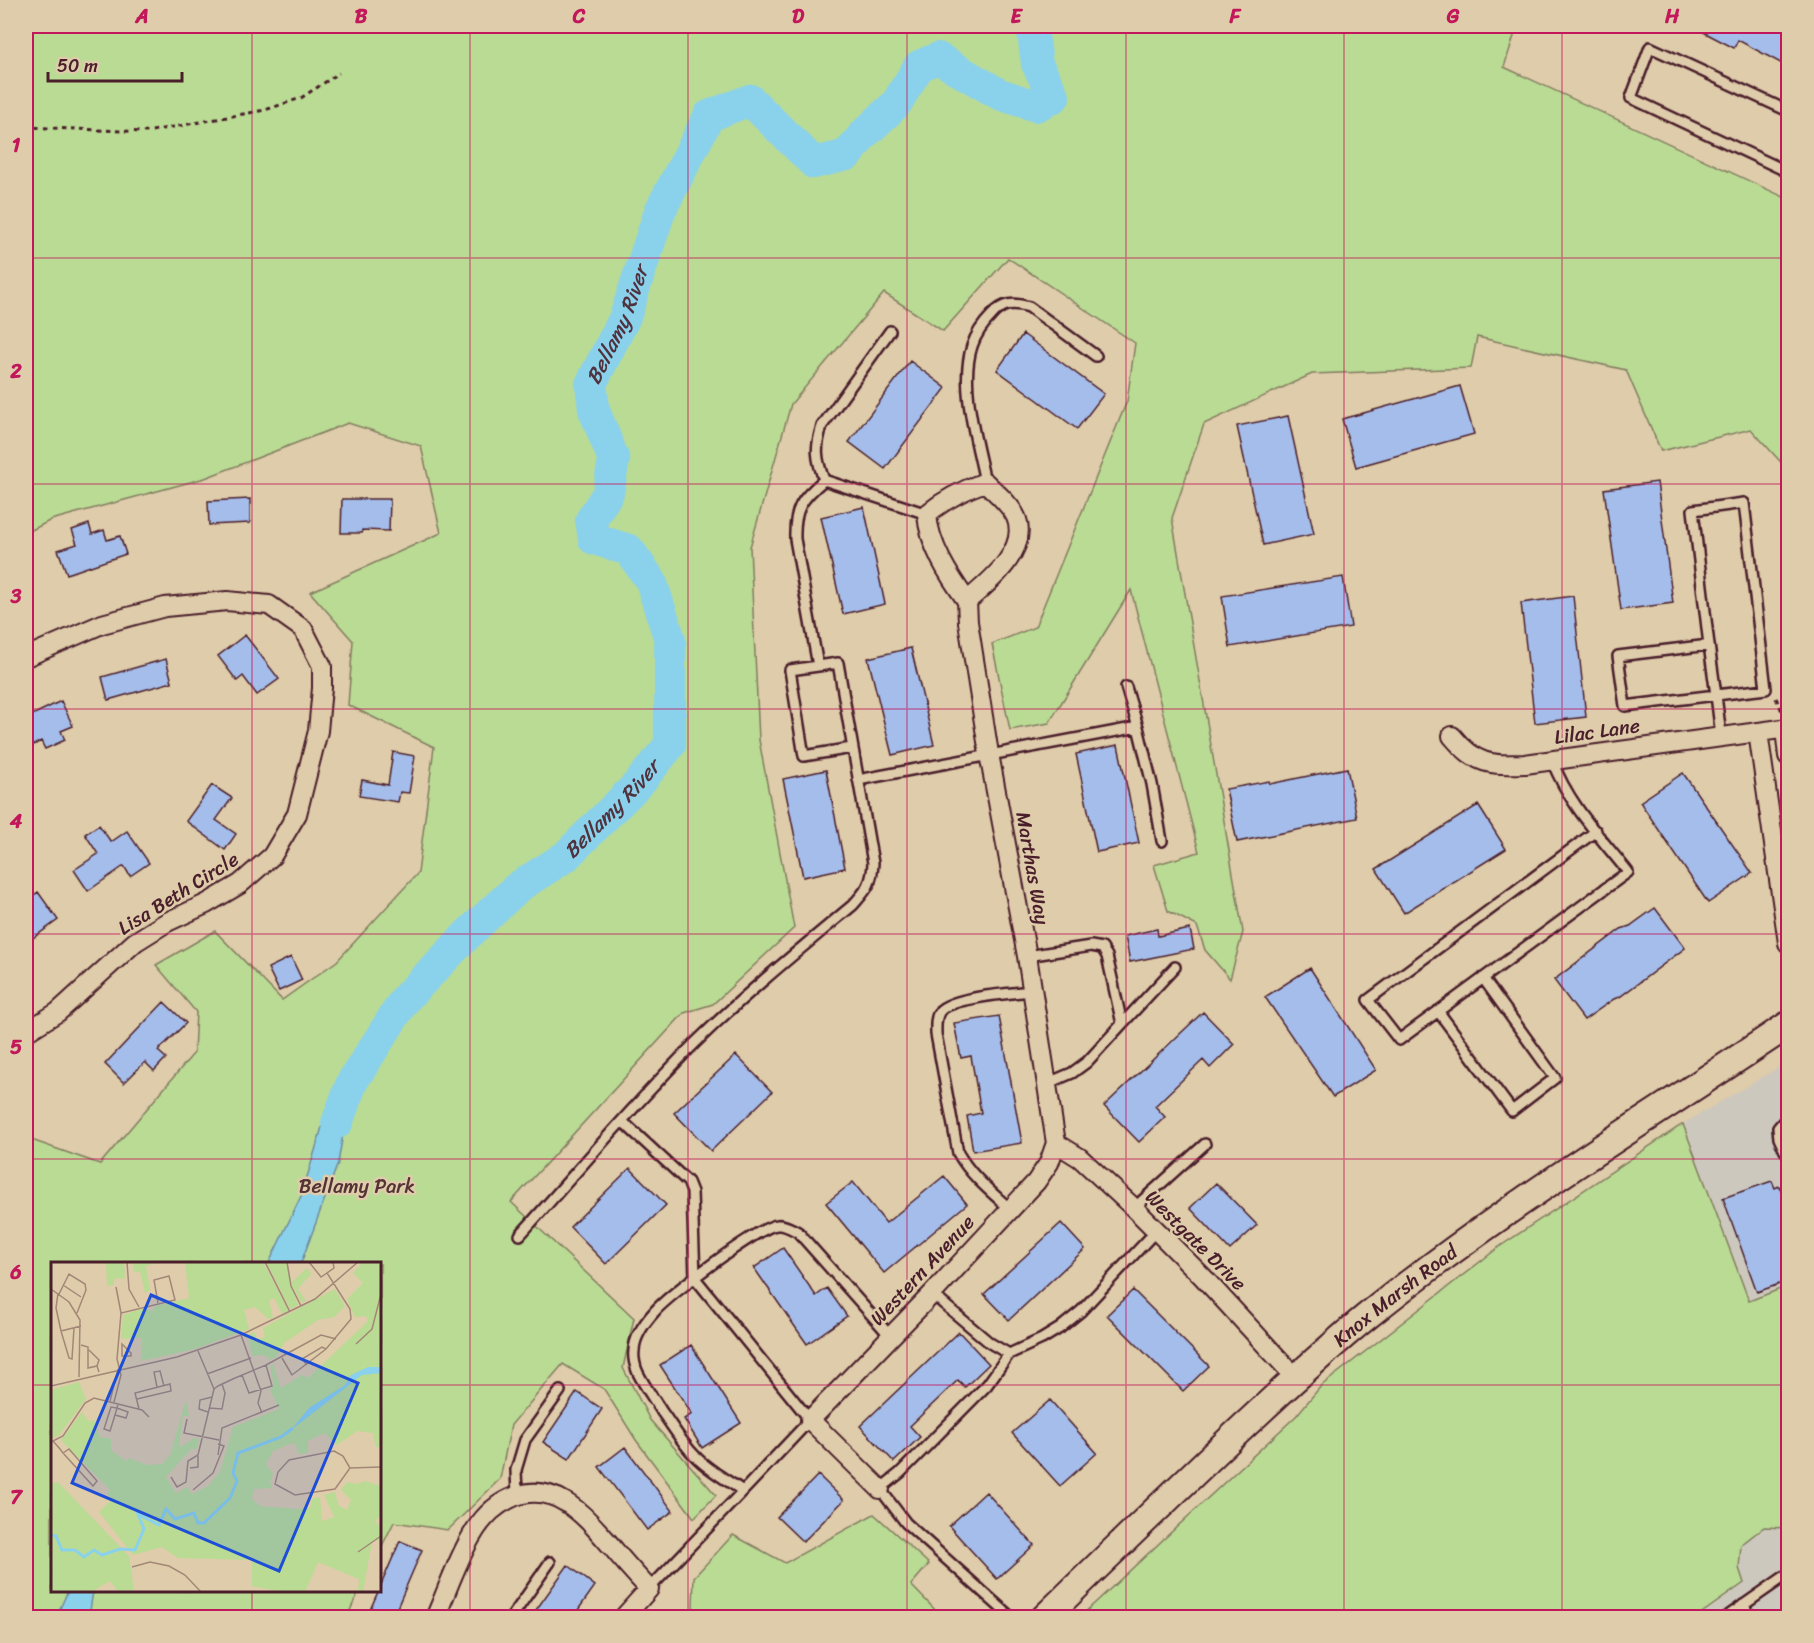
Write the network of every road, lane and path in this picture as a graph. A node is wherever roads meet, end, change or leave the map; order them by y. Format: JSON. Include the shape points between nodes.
{"nodes":[{"id":1,"x":339,"y":73,"type":"dead end"},
{"id":2,"x":1788,"y":111,"type":"edge"},
{"id":3,"x":26,"y":127,"type":"edge"},
{"id":4,"x":1788,"y":172,"type":"edge"},
{"id":5,"x":890,"y":331,"type":"dead end"},
{"id":6,"x":1096,"y":356,"type":"dead end"},
{"id":7,"x":824,"y":480,"type":"junction"},
{"id":8,"x":985,"y":482,"type":"junction"},
{"id":9,"x":927,"y":514,"type":"junction"},
{"id":10,"x":967,"y":601,"type":"junction"},
{"id":11,"x":1709,"y":645,"type":"junction"},
{"id":12,"x":26,"y":657,"type":"edge"},
{"id":13,"x":818,"y":666,"type":"junction"},
{"id":14,"x":1126,"y":687,"type":"dead end"},
{"id":15,"x":1766,"y":688,"type":"junction"},
{"id":16,"x":1716,"y":695,"type":"junction"},
{"id":17,"x":1786,"y":725,"type":"edge"},
{"id":18,"x":1138,"y":727,"type":"junction"},
{"id":19,"x":1758,"y":732,"type":"junction"},
{"id":20,"x":1452,"y":736,"type":"dead end"},
{"id":21,"x":1721,"y":736,"type":"junction"},
{"id":22,"x":852,"y":748,"type":"junction"},
{"id":23,"x":989,"y":754,"type":"junction"},
{"id":24,"x":1788,"y":756,"type":"edge"},
{"id":25,"x":1552,"y":760,"type":"junction"},
{"id":26,"x":858,"y":780,"type":"junction"},
{"id":27,"x":1596,"y":831,"type":"junction"},
{"id":28,"x":1162,"y":841,"type":"dead end"},
{"id":29,"x":1788,"y":943,"type":"edge"},
{"id":30,"x":1027,"y":956,"type":"junction"},
{"id":31,"x":1175,"y":967,"type":"dead end"},
{"id":32,"x":1483,"y":978,"type":"junction"},
{"id":33,"x":1032,"y":991,"type":"junction"},
{"id":34,"x":1438,"y":1011,"type":"junction"},
{"id":35,"x":1122,"y":1024,"type":"junction"},
{"id":36,"x":1788,"y":1025,"type":"edge"},
{"id":37,"x":26,"y":1032,"type":"edge"},
{"id":38,"x":1046,"y":1084,"type":"junction"},
{"id":39,"x":1788,"y":1116,"type":"edge"},
{"id":40,"x":622,"y":1121,"type":"junction"},
{"id":41,"x":1056,"y":1143,"type":"junction"},
{"id":42,"x":1205,"y":1144,"type":"dead end"},
{"id":43,"x":1788,"y":1153,"type":"edge"},
{"id":44,"x":1134,"y":1208,"type":"junction"},
{"id":45,"x":1010,"y":1209,"type":"junction"},
{"id":46,"x":1156,"y":1231,"type":"junction"},
{"id":47,"x":520,"y":1235,"type":"dead end"},
{"id":48,"x":695,"y":1278,"type":"junction"},
{"id":49,"x":932,"y":1294,"type":"junction"},
{"id":50,"x":891,"y":1337,"type":"junction"},
{"id":51,"x":1009,"y":1354,"type":"junction"},
{"id":52,"x":1296,"y":1378,"type":"junction"},
{"id":53,"x":560,"y":1391,"type":"dead end"},
{"id":54,"x":810,"y":1420,"type":"junction"},
{"id":55,"x":879,"y":1489,"type":"junction"},
{"id":56,"x":743,"y":1491,"type":"junction"},
{"id":57,"x":517,"y":1495,"type":"junction"},
{"id":58,"x":550,"y":1562,"type":"dead end"},
{"id":59,"x":1788,"y":1574,"type":"edge"},
{"id":60,"x":649,"y":1589,"type":"junction"},
{"id":61,"x":1743,"y":1605,"type":"junction"},
{"id":62,"x":437,"y":1617,"type":"edge"},
{"id":63,"x":511,"y":1617,"type":"edge"},
{"id":64,"x":623,"y":1617,"type":"edge"},
{"id":65,"x":1012,"y":1617,"type":"edge"},
{"id":66,"x":1044,"y":1617,"type":"edge"},
{"id":67,"x":1725,"y":1617,"type":"edge"},
{"id":68,"x":1752,"y":1617,"type":"edge"}],
"edges":[{"from":1,"to":3,"type":"path","via":[[301,98],[265,110],[146,132]]},
{"from":2,"to":4,"type":"lane","via":[[1650,47],[1631,98]]},
{"from":5,"to":7,"type":"lane","via":[[822,426],[816,445]]},
{"from":6,"to":8,"type":"lane","via":[[1029,307],[1017,303],[995,312],[981,327],[972,346],[968,377],[971,416]]},
{"from":7,"to":9,"type":"lane"},
{"from":7,"to":13,"type":"lane","via":[[807,494],[795,521]]},
{"from":8,"to":9,"type":"street","via":[[943,500]]},
{"from":8,"to":10,"type":"street","via":[[1011,508],[1019,532],[1007,562]]},
{"from":9,"to":10,"type":"street","name":"Marthas Way","via":[[934,545]]},
{"from":10,"to":23,"type":"street","name":"Marthas Way"},
{"from":11,"to":15,"type":"lane","via":[[1693,510],[1744,503]]},
{"from":11,"to":16,"type":"lane"},
{"from":11,"to":16,"type":"lane","via":[[1618,656],[1625,706]]},
{"from":12,"to":37,"type":"street","name":"Lisa Beth Circle","via":[[102,624],[165,607],[227,601],[269,605],[303,629],[322,666],[322,688],[318,731],[297,814],[272,856],[240,884],[135,942],[58,1012]]},
{"from":13,"to":22,"type":"lane","via":[[838,663]]},
{"from":13,"to":22,"type":"lane","via":[[790,670],[804,756]]},
{"from":14,"to":18,"type":"lane"},
{"from":15,"to":16,"type":"lane"},
{"from":15,"to":17,"type":"path","via":[[1776,699]]},
{"from":16,"to":21,"type":"lane"},
{"from":17,"to":19,"type":"street","name":"Lilac Lane"},
{"from":17,"to":24,"type":"street"},
{"from":18,"to":23,"type":"lane"},
{"from":18,"to":28,"type":"lane"},
{"from":19,"to":21,"type":"street","name":"Lilac Lane"},
{"from":19,"to":29,"type":"street"},
{"from":20,"to":25,"type":"street","name":"Lilac Lane","via":[[1464,750],[1486,763]]},
{"from":21,"to":25,"type":"street","name":"Lilac Lane"},
{"from":22,"to":26,"type":"lane"},
{"from":23,"to":26,"type":"lane"},
{"from":23,"to":30,"type":"street","name":"Marthas Way"},
{"from":25,"to":27,"type":"lane","via":[[1565,788]]},
{"from":26,"to":40,"type":"lane","via":[[873,864],[873,878],[866,891],[694,1044]]},
{"from":27,"to":32,"type":"lane","via":[[1628,872]]},
{"from":27,"to":34,"type":"lane","via":[[1368,1000],[1399,1040]]},
{"from":30,"to":33,"type":"street","name":"Marthas Way"},
{"from":30,"to":35,"type":"lane","via":[[1091,946],[1102,948]]},
{"from":31,"to":35,"type":"lane"},
{"from":32,"to":34,"type":"lane"},
{"from":32,"to":34,"type":"lane","via":[[1555,1078],[1512,1111]]},
{"from":33,"to":38,"type":"street","name":"Marthas Way"},
{"from":33,"to":45,"type":"lane","via":[[961,1000],[940,1011],[936,1021],[958,1153],[975,1178]]},
{"from":35,"to":38,"type":"lane","via":[[1087,1062]]},
{"from":36,"to":52,"type":"main road","name":"Knox Marsh Road","via":[[1428,1268]]},
{"from":38,"to":41,"type":"street","name":"Marthas Way"},
{"from":39,"to":43,"type":"lane","via":[[1778,1128]]},
{"from":40,"to":47,"type":"lane"},
{"from":40,"to":48,"type":"lane","via":[[688,1182],[692,1192]]},
{"from":41,"to":44,"type":"street","name":"Westgate Drive","via":[[1080,1158]]},
{"from":41,"to":45,"type":"street","name":"Western Avenue","via":[[1036,1182]]},
{"from":42,"to":44,"type":"lane"},
{"from":44,"to":46,"type":"street","name":"Westgate Drive"},
{"from":45,"to":49,"type":"street","name":"Western Avenue"},
{"from":46,"to":51,"type":"lane","via":[[1081,1311],[1042,1339]]},
{"from":46,"to":52,"type":"street","name":"Westgate Drive"},
{"from":48,"to":50,"type":"lane","via":[[767,1227],[788,1226],[798,1232]]},
{"from":48,"to":54,"type":"lane"},
{"from":48,"to":56,"type":"lane","via":[[668,1298],[641,1329],[633,1350],[637,1371],[697,1458]]},
{"from":49,"to":50,"type":"street","name":"Western Avenue"},
{"from":49,"to":51,"type":"lane","via":[[990,1343]]},
{"from":50,"to":54,"type":"street","name":"Western Avenue"},
{"from":51,"to":55,"type":"lane","via":[[987,1385],[900,1473]]},
{"from":52,"to":66,"type":"main road","name":"Knox Marsh Road"},
{"from":53,"to":57,"type":"lane","via":[[523,1447],[516,1470]]},
{"from":54,"to":55,"type":"street"},
{"from":54,"to":56,"type":"lane"},
{"from":55,"to":65,"type":"lane","via":[[906,1523]]},
{"from":56,"to":60,"type":"lane"},
{"from":57,"to":60,"type":"street","via":[[532,1492],[572,1505]]},
{"from":57,"to":62,"type":"street","via":[[499,1504],[471,1537]]},
{"from":58,"to":63,"type":"lane"},
{"from":59,"to":61,"type":"lane"},
{"from":60,"to":64,"type":"street"},
{"from":61,"to":67,"type":"lane"},
{"from":61,"to":68,"type":"lane"}]}
